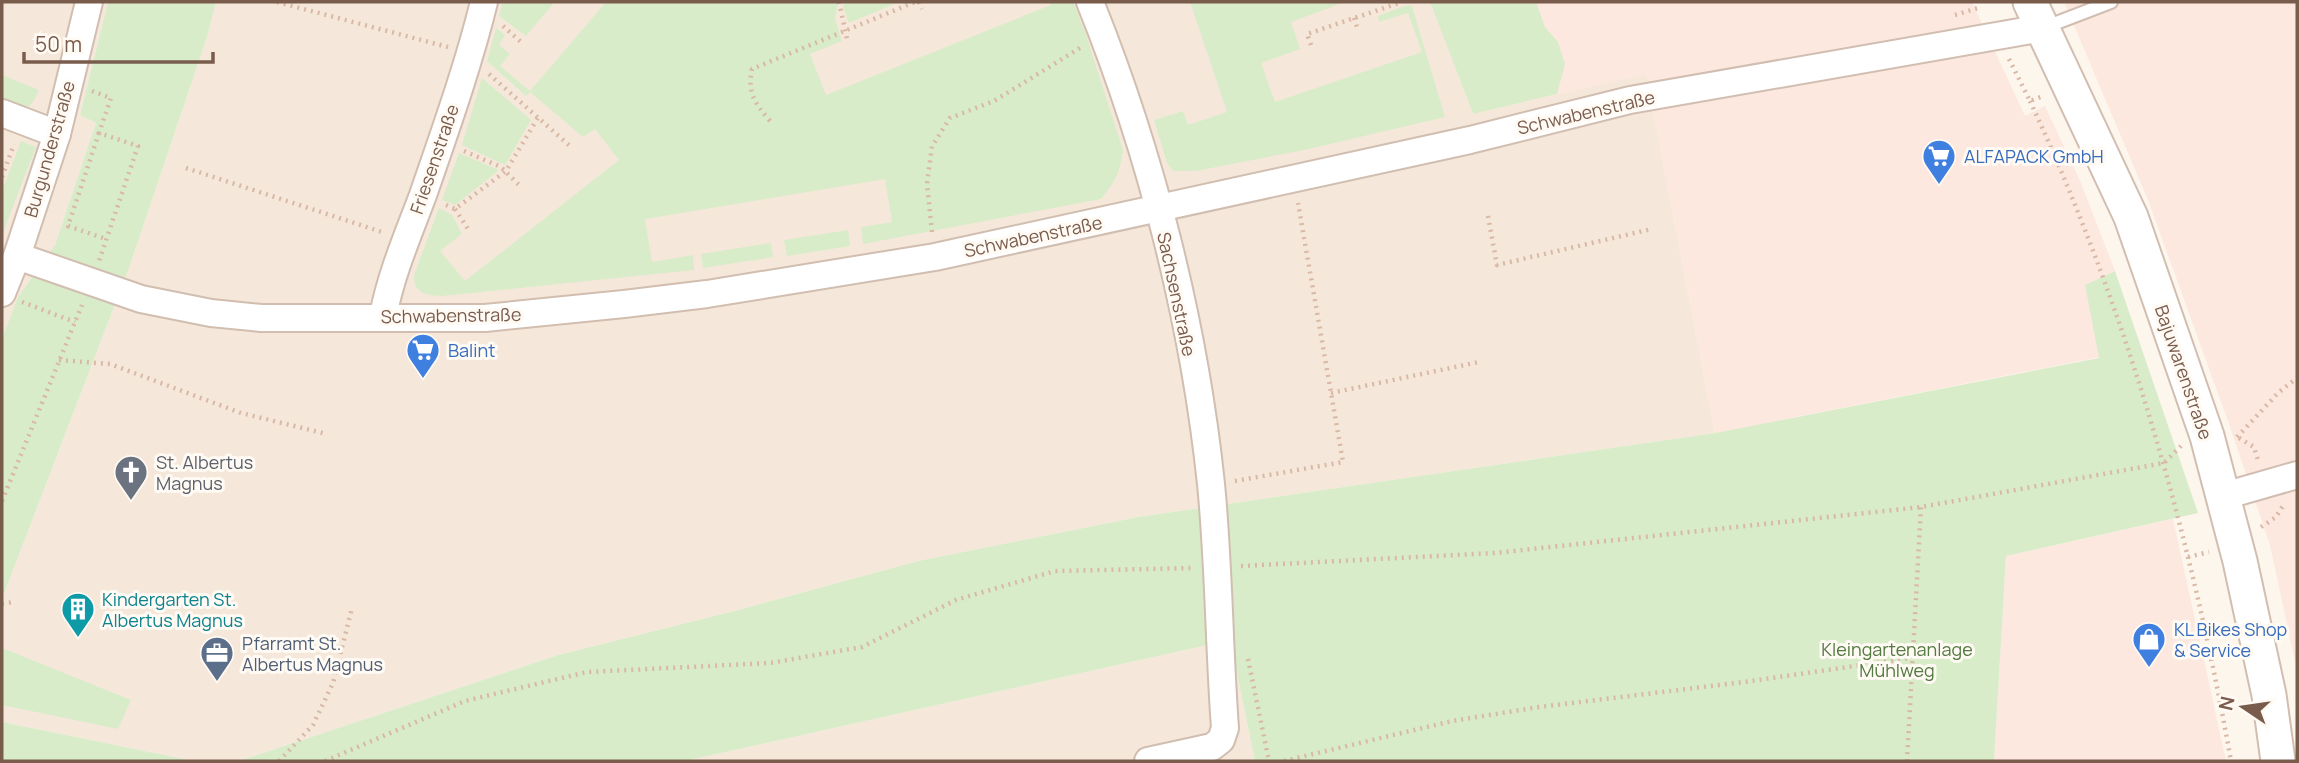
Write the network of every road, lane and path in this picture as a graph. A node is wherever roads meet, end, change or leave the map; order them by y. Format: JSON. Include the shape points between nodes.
{"nodes":[{"id":1,"x":89,"y":2,"type":"edge"},
{"id":2,"x":276,"y":2,"type":"edge"},
{"id":3,"x":484,"y":2,"type":"edge"},
{"id":4,"x":839,"y":2,"type":"edge"},
{"id":5,"x":917,"y":2,"type":"edge"},
{"id":6,"x":1090,"y":2,"type":"edge"},
{"id":7,"x":1402,"y":2,"type":"edge"},
{"id":8,"x":2110,"y":2,"type":"edge"},
{"id":9,"x":922,"y":9,"type":"dead end"},
{"id":10,"x":2036,"y":15,"type":"edge"},
{"id":11,"x":1354,"y":18,"type":"junction"},
{"id":12,"x":844,"y":30,"type":"junction"},
{"id":13,"x":1358,"y":30,"type":"dead end"},
{"id":14,"x":1103,"y":34,"type":"junction"},
{"id":15,"x":847,"y":39,"type":"dead end"},
{"id":16,"x":1311,"y":46,"type":"dead end"},
{"id":17,"x":471,"y":53,"type":"junction"},
{"id":18,"x":2006,"y":53,"type":"dead end"},
{"id":19,"x":68,"y":83,"type":"junction"},
{"id":20,"x":2047,"y":94,"type":"dead end"},
{"id":21,"x":2030,"y":101,"type":"junction"},
{"id":22,"x":2,"y":113,"type":"edge"},
{"id":23,"x":539,"y":116,"type":"junction"},
{"id":24,"x":770,"y":121,"type":"dead end"},
{"id":25,"x":27,"y":122,"type":"junction"},
{"id":26,"x":100,"y":133,"type":"junction"},
{"id":27,"x":57,"y":134,"type":"junction"},
{"id":28,"x":441,"y":141,"type":"junction"},
{"id":29,"x":571,"y":147,"type":"dead end"},
{"id":30,"x":186,"y":167,"type":"dead end"},
{"id":31,"x":506,"y":171,"type":"junction"},
{"id":32,"x":2,"y":177,"type":"edge"},
{"id":33,"x":1294,"y":178,"type":"junction"},
{"id":34,"x":521,"y":187,"type":"dead end"},
{"id":35,"x":422,"y":197,"type":"junction"},
{"id":36,"x":455,"y":209,"type":"junction"},
{"id":37,"x":1158,"y":209,"type":"junction"},
{"id":38,"x":1488,"y":216,"type":"dead end"},
{"id":39,"x":468,"y":229,"type":"dead end"},
{"id":40,"x":1652,"y":229,"type":"dead end"},
{"id":41,"x":106,"y":239,"type":"junction"},
{"id":42,"x":405,"y":240,"type":"junction"},
{"id":43,"x":17,"y":256,"type":"junction"},
{"id":44,"x":935,"y":257,"type":"junction"},
{"id":45,"x":91,"y":283,"type":"junction"},
{"id":46,"x":8,"y":296,"type":"edge"},
{"id":47,"x":383,"y":316,"type":"junction"},
{"id":48,"x":75,"y":321,"type":"junction"},
{"id":49,"x":59,"y":360,"type":"junction"},
{"id":50,"x":1479,"y":362,"type":"dead end"},
{"id":51,"x":2297,"y":377,"type":"edge"},
{"id":52,"x":1331,"y":394,"type":"junction"},
{"id":53,"x":327,"y":434,"type":"dead end"},
{"id":54,"x":2187,"y":444,"type":"junction"},
{"id":55,"x":2164,"y":463,"type":"junction"},
{"id":56,"x":2297,"y":475,"type":"edge"},
{"id":57,"x":1211,"y":485,"type":"junction"},
{"id":58,"x":2224,"y":496,"type":"junction"},
{"id":59,"x":2,"y":501,"type":"edge"},
{"id":60,"x":1921,"y":507,"type":"junction"},
{"id":61,"x":2208,"y":542,"type":"dead end"},
{"id":62,"x":2188,"y":557,"type":"junction"},
{"id":63,"x":1217,"y":568,"type":"junction"},
{"id":64,"x":13,"y":602,"type":"dead end"},
{"id":65,"x":2,"y":604,"type":"edge"},
{"id":66,"x":352,"y":608,"type":"dead end"},
{"id":67,"x":1911,"y":658,"type":"junction"},
{"id":68,"x":279,"y":761,"type":"edge"},
{"id":69,"x":325,"y":761,"type":"edge"},
{"id":70,"x":1148,"y":761,"type":"edge"},
{"id":71,"x":1284,"y":761,"type":"edge"},
{"id":72,"x":1907,"y":761,"type":"edge"},
{"id":73,"x":2231,"y":761,"type":"edge"},
{"id":74,"x":2278,"y":761,"type":"edge"}],
"edges":[{"from":1,"to":19,"type":"street","name":"Burgunderstraße"},
{"from":2,"to":17,"type":"path"},
{"from":3,"to":17,"type":"street","name":"Friesenstraße"},
{"from":4,"to":12,"type":"path"},
{"from":5,"to":9,"type":"path"},
{"from":5,"to":12,"type":"path"},
{"from":6,"to":14,"type":"street","name":"Sachsenstraße"},
{"from":7,"to":11,"type":"path"},
{"from":8,"to":10,"type":"lane"},
{"from":10,"to":33,"type":"street","name":"Schwabenstraße","via":[[1630,100]]},
{"from":10,"to":54,"type":"street","name":"Bajuwarenstraße","via":[[2131,217]]},
{"from":11,"to":13,"type":"path"},
{"from":11,"to":16,"type":"path","via":[[1307,34]]},
{"from":12,"to":15,"type":"path"},
{"from":12,"to":24,"type":"path","via":[[752,69],[749,85]]},
{"from":14,"to":37,"type":"street","name":"Sachsenstraße"},
{"from":14,"to":44,"type":"path","via":[[994,101],[950,118],[932,146],[927,184]]},
{"from":17,"to":23,"type":"path","via":[[480,67]]},
{"from":17,"to":28,"type":"street","name":"Friesenstraße"},
{"from":18,"to":21,"type":"path"},
{"from":19,"to":26,"type":"path","via":[[111,98]]},
{"from":19,"to":27,"type":"street","name":"Burgunderstraße"},
{"from":20,"to":21,"type":"path"},
{"from":21,"to":55,"type":"path","via":[[2098,263]]},
{"from":22,"to":25,"type":"street"},
{"from":23,"to":29,"type":"path"},
{"from":23,"to":31,"type":"path"},
{"from":25,"to":27,"type":"street"},
{"from":25,"to":32,"type":"path"},
{"from":26,"to":41,"type":"path","via":[[138,146]]},
{"from":26,"to":41,"type":"path","via":[[68,226]]},
{"from":27,"to":43,"type":"street","name":"Burgunderstraße"},
{"from":28,"to":31,"type":"path"},
{"from":28,"to":35,"type":"street","name":"Friesenstraße"},
{"from":30,"to":42,"type":"path"},
{"from":31,"to":34,"type":"path"},
{"from":31,"to":36,"type":"path"},
{"from":33,"to":37,"type":"street","name":"Schwabenstraße"},
{"from":33,"to":52,"type":"path"},
{"from":35,"to":36,"type":"path"},
{"from":35,"to":42,"type":"street","name":"Friesenstraße"},
{"from":36,"to":39,"type":"path"},
{"from":37,"to":44,"type":"street","name":"Schwabenstraße"},
{"from":37,"to":57,"type":"street","name":"Sachsenstraße","via":[[1198,392]]},
{"from":38,"to":40,"type":"path","via":[[1497,265]]},
{"from":41,"to":45,"type":"path"},
{"from":42,"to":47,"type":"street","name":"Friesenstraße"},
{"from":43,"to":45,"type":"street","name":"Schwabenstraße"},
{"from":43,"to":46,"type":"street","name":"Burgunderstraße"},
{"from":44,"to":47,"type":"street","name":"Schwabenstraße","via":[[624,304],[485,318]]},
{"from":45,"to":47,"type":"street","name":"Schwabenstraße","via":[[211,313],[261,318]]},
{"from":45,"to":48,"type":"path"},
{"from":46,"to":48,"type":"path"},
{"from":48,"to":49,"type":"path"},
{"from":49,"to":53,"type":"path","via":[[110,364],[241,413]]},
{"from":49,"to":59,"type":"path"},
{"from":50,"to":52,"type":"path"},
{"from":51,"to":54,"type":"path","via":[[2239,438]]},
{"from":52,"to":57,"type":"path","via":[[1343,462]]},
{"from":54,"to":55,"type":"path"},
{"from":54,"to":58,"type":"street","name":"Bajuwarenstraße"},
{"from":55,"to":60,"type":"path"},
{"from":55,"to":62,"type":"path"},
{"from":56,"to":58,"type":"street"},
{"from":57,"to":63,"type":"street","name":"Sachsenstraße"},
{"from":58,"to":74,"type":"street","name":"Bajuwarenstraße","via":[[2269,695]]},
{"from":60,"to":63,"type":"path","via":[[1495,553]]},
{"from":60,"to":67,"type":"path"},
{"from":61,"to":62,"type":"path","via":[[2210,552]]},
{"from":62,"to":73,"type":"path"},
{"from":63,"to":69,"type":"path","via":[[1055,571],[956,600],[862,647],[770,663],[587,672],[465,701]]},
{"from":63,"to":70,"type":"street","name":"Sachsenstraße","via":[[1221,740],[1212,747]]},
{"from":64,"to":65,"type":"path"},
{"from":66,"to":68,"type":"path","via":[[328,694],[313,725]]},
{"from":67,"to":71,"type":"path","via":[[1477,717]]},
{"from":67,"to":72,"type":"path"}]}
